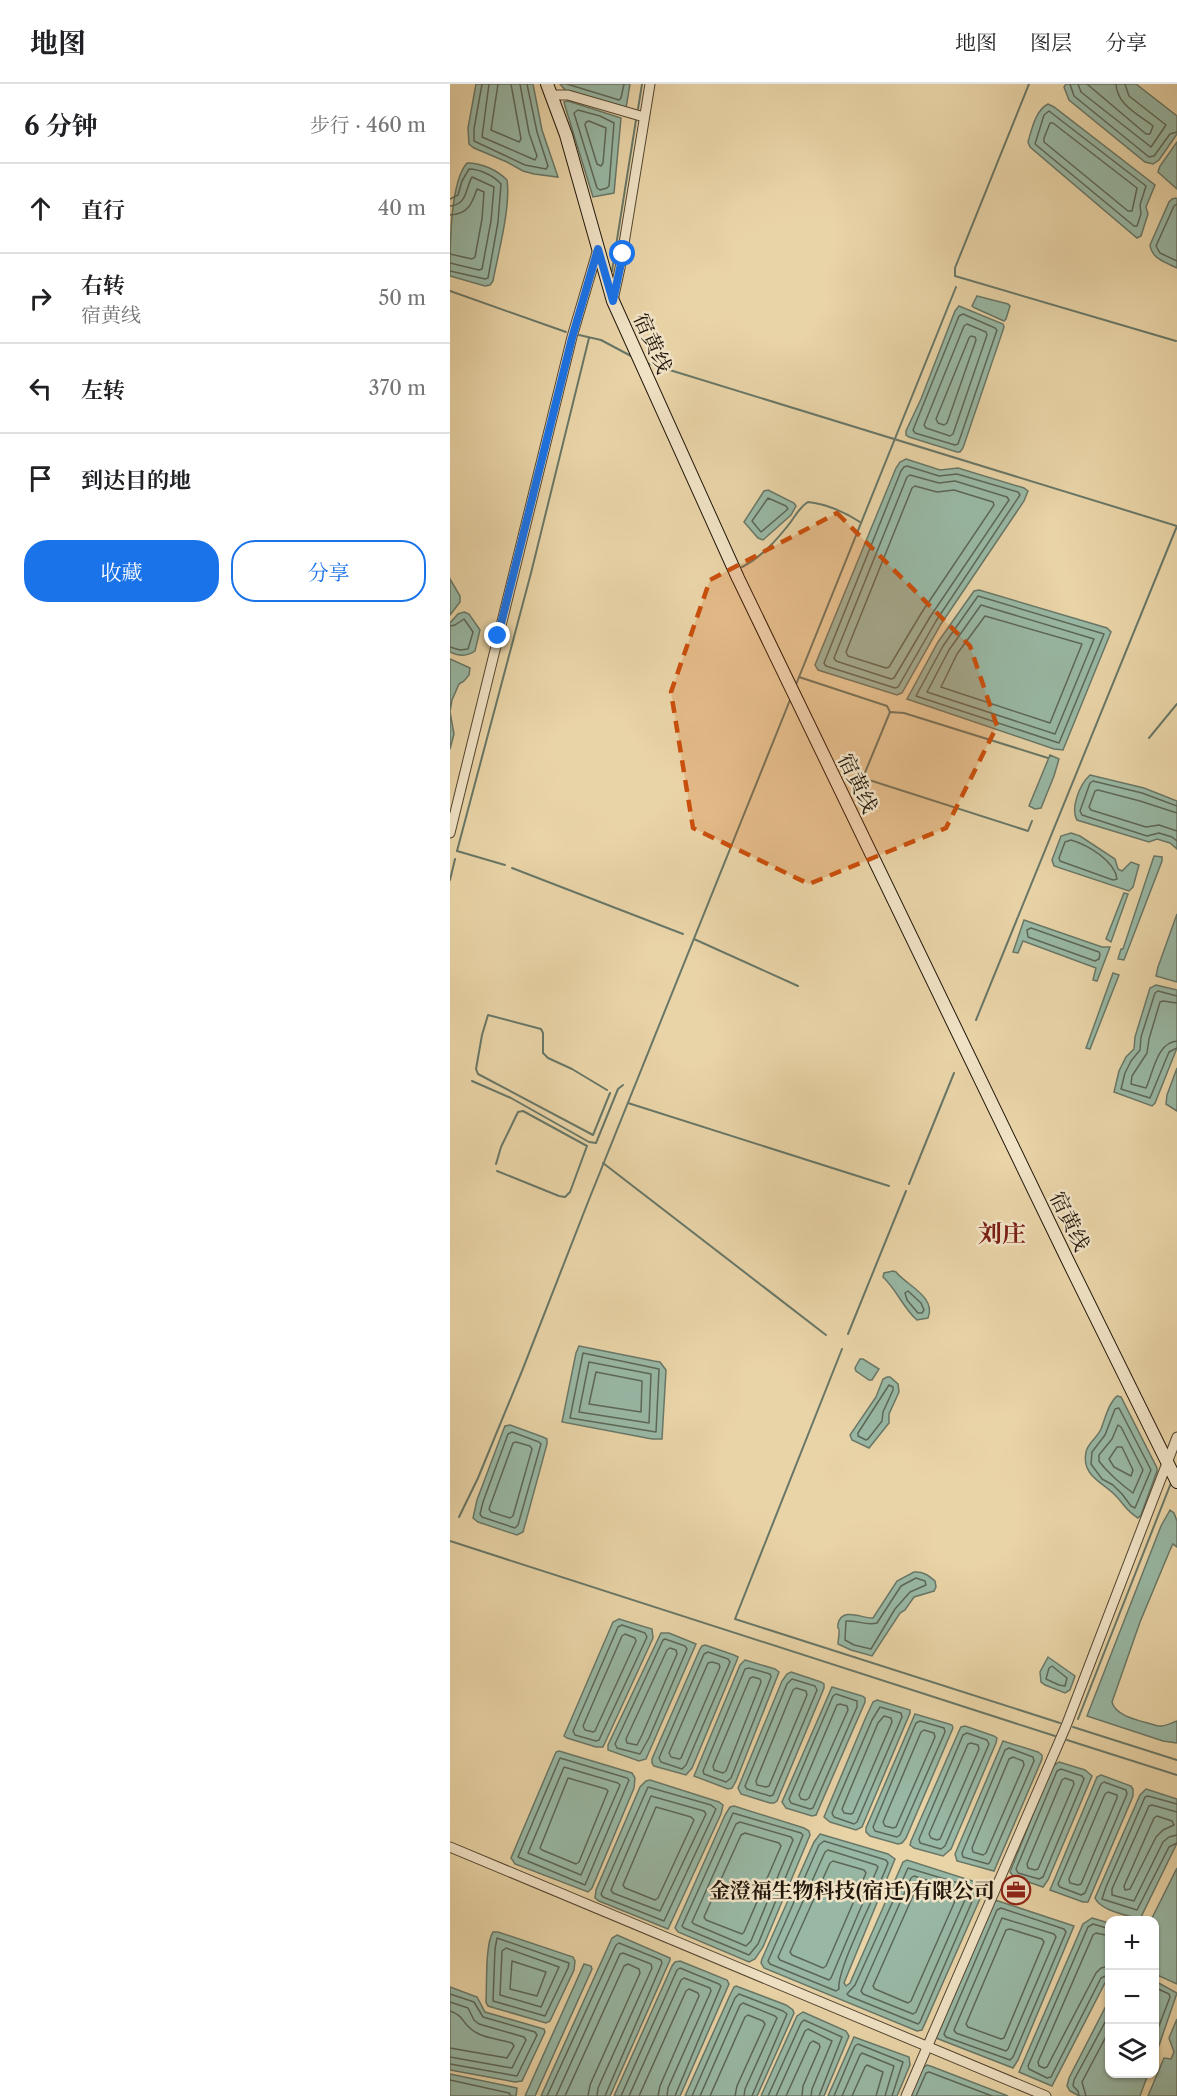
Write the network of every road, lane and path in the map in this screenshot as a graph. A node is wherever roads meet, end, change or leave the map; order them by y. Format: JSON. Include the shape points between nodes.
{"nodes":[{"id":1,"x":650,"y":84,"type":"edge"},
{"id":2,"x":549,"y":90,"type":"edge"},
{"id":3,"x":644,"y":117,"type":"junction"},
{"id":4,"x":598,"y":249,"type":"junction"},
{"id":5,"x":613,"y":301,"type":"junction"},
{"id":6,"x":450,"y":833,"type":"edge"},
{"id":7,"x":1177,"y":1437,"type":"edge"},
{"id":8,"x":1167,"y":1461,"type":"junction"},
{"id":9,"x":1177,"y":1482,"type":"edge"},
{"id":10,"x":450,"y":1847,"type":"edge"},
{"id":11,"x":928,"y":2047,"type":"junction"},
{"id":12,"x":906,"y":2096,"type":"edge"},
{"id":13,"x":1046,"y":2096,"type":"edge"}],
"edges":[{"from":1,"to":3,"type":"street"},
{"from":2,"to":3,"type":"street"},
{"from":2,"to":4,"type":"main road","name":"宿黄线"},
{"from":3,"to":5,"type":"street"},
{"from":4,"to":5,"type":"main road","name":"宿黄线"},
{"from":4,"to":6,"type":"street","via":[[572,338]]},
{"from":5,"to":8,"type":"main road","name":"宿黄线","via":[[738,578]]},
{"from":7,"to":8,"type":"street"},
{"from":8,"to":9,"type":"main road","name":"宿黄线"},
{"from":8,"to":11,"type":"street","via":[[1066,1726]]},
{"from":10,"to":11,"type":"street"},
{"from":11,"to":12,"type":"street"},
{"from":11,"to":13,"type":"street"}]}
